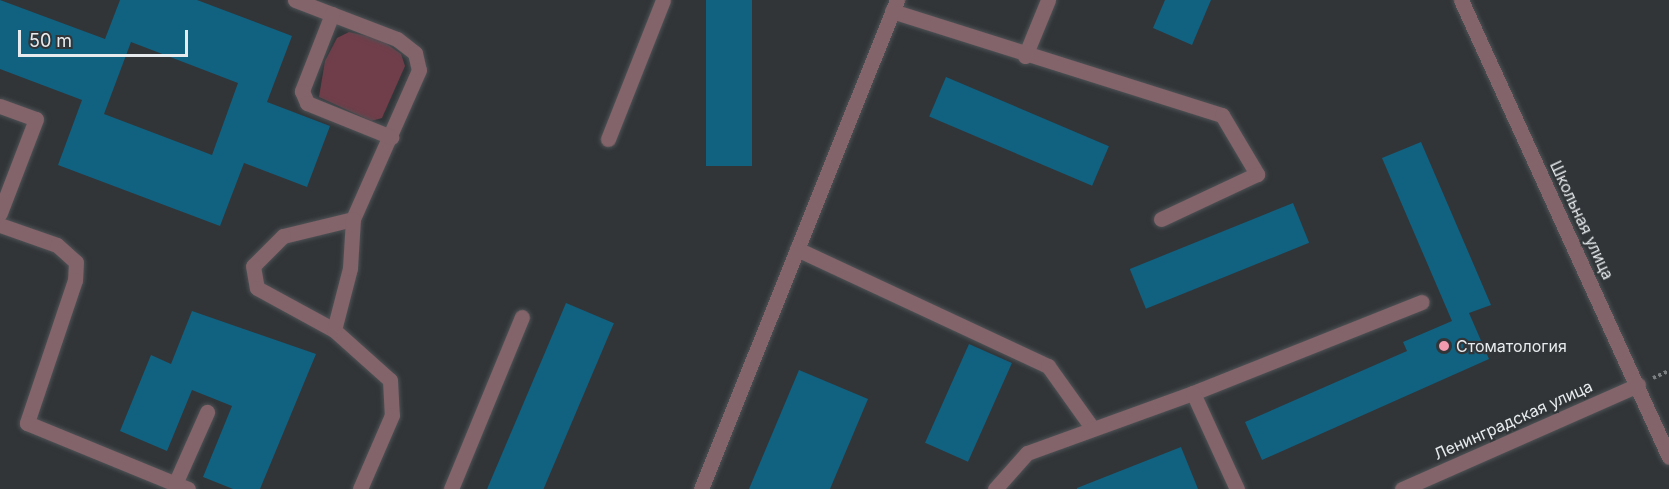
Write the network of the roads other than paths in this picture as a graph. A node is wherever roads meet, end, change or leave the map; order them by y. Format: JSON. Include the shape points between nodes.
{"nodes":[{"id":1,"x":295,"y":0,"type":"edge"},
{"id":2,"x":663,"y":0,"type":"edge"},
{"id":3,"x":1047,"y":0,"type":"edge"},
{"id":4,"x":1461,"y":0,"type":"edge"},
{"id":5,"x":894,"y":6,"type":"edge"},
{"id":6,"x":332,"y":14,"type":"junction"},
{"id":7,"x":1025,"y":56,"type":"junction"},
{"id":8,"x":0,"y":106,"type":"edge"},
{"id":9,"x":390,"y":136,"type":"junction"},
{"id":10,"x":608,"y":139,"type":"dead end"},
{"id":11,"x":0,"y":213,"type":"edge"},
{"id":12,"x":353,"y":219,"type":"junction"},
{"id":13,"x":1161,"y":219,"type":"dead end"},
{"id":14,"x":0,"y":225,"type":"edge"},
{"id":15,"x":797,"y":249,"type":"junction"},
{"id":16,"x":1422,"y":302,"type":"dead end"},
{"id":17,"x":522,"y":317,"type":"dead end"},
{"id":18,"x":334,"y":330,"type":"junction"},
{"id":19,"x":1638,"y":385,"type":"junction"},
{"id":20,"x":1193,"y":393,"type":"junction"},
{"id":21,"x":207,"y":412,"type":"dead end"},
{"id":22,"x":1093,"y":429,"type":"junction"},
{"id":23,"x":1669,"y":457,"type":"edge"},
{"id":24,"x":181,"y":486,"type":"edge"},
{"id":25,"x":360,"y":489,"type":"edge"},
{"id":26,"x":451,"y":489,"type":"edge"},
{"id":27,"x":701,"y":489,"type":"edge"},
{"id":28,"x":995,"y":489,"type":"edge"},
{"id":29,"x":1237,"y":489,"type":"edge"},
{"id":30,"x":1401,"y":489,"type":"edge"}],
"edges":[{"from":1,"to":6,"type":"street"},
{"from":2,"to":10,"type":"street"},
{"from":3,"to":7,"type":"street"},
{"from":4,"to":19,"type":"street","name":"Школьная улица"},
{"from":5,"to":7,"type":"street"},
{"from":5,"to":15,"type":"street"},
{"from":6,"to":9,"type":"street","via":[[397,39],[415,53],[419,70]]},
{"from":6,"to":9,"type":"street","via":[[302,91],[307,103]]},
{"from":7,"to":13,"type":"street","via":[[1222,115],[1257,174]]},
{"from":8,"to":11,"type":"street","via":[[36,119]]},
{"from":9,"to":12,"type":"street"},
{"from":12,"to":18,"type":"street","via":[[350,268]]},
{"from":12,"to":18,"type":"street","via":[[283,236],[254,266],[257,288]]},
{"from":14,"to":24,"type":"street","via":[[57,245],[75,262],[75,280],[27,423]]},
{"from":15,"to":22,"type":"street","via":[[1048,366]]},
{"from":15,"to":27,"type":"street"},
{"from":16,"to":20,"type":"street"},
{"from":17,"to":26,"type":"street"},
{"from":18,"to":25,"type":"street","via":[[380,367],[396,398]]},
{"from":19,"to":23,"type":"street","name":"Школьная улица"},
{"from":19,"to":30,"type":"street","name":"Ленинградская улица"},
{"from":20,"to":22,"type":"street"},
{"from":20,"to":29,"type":"street"},
{"from":21,"to":24,"type":"street"},
{"from":22,"to":28,"type":"street","via":[[1028,453]]}]}
